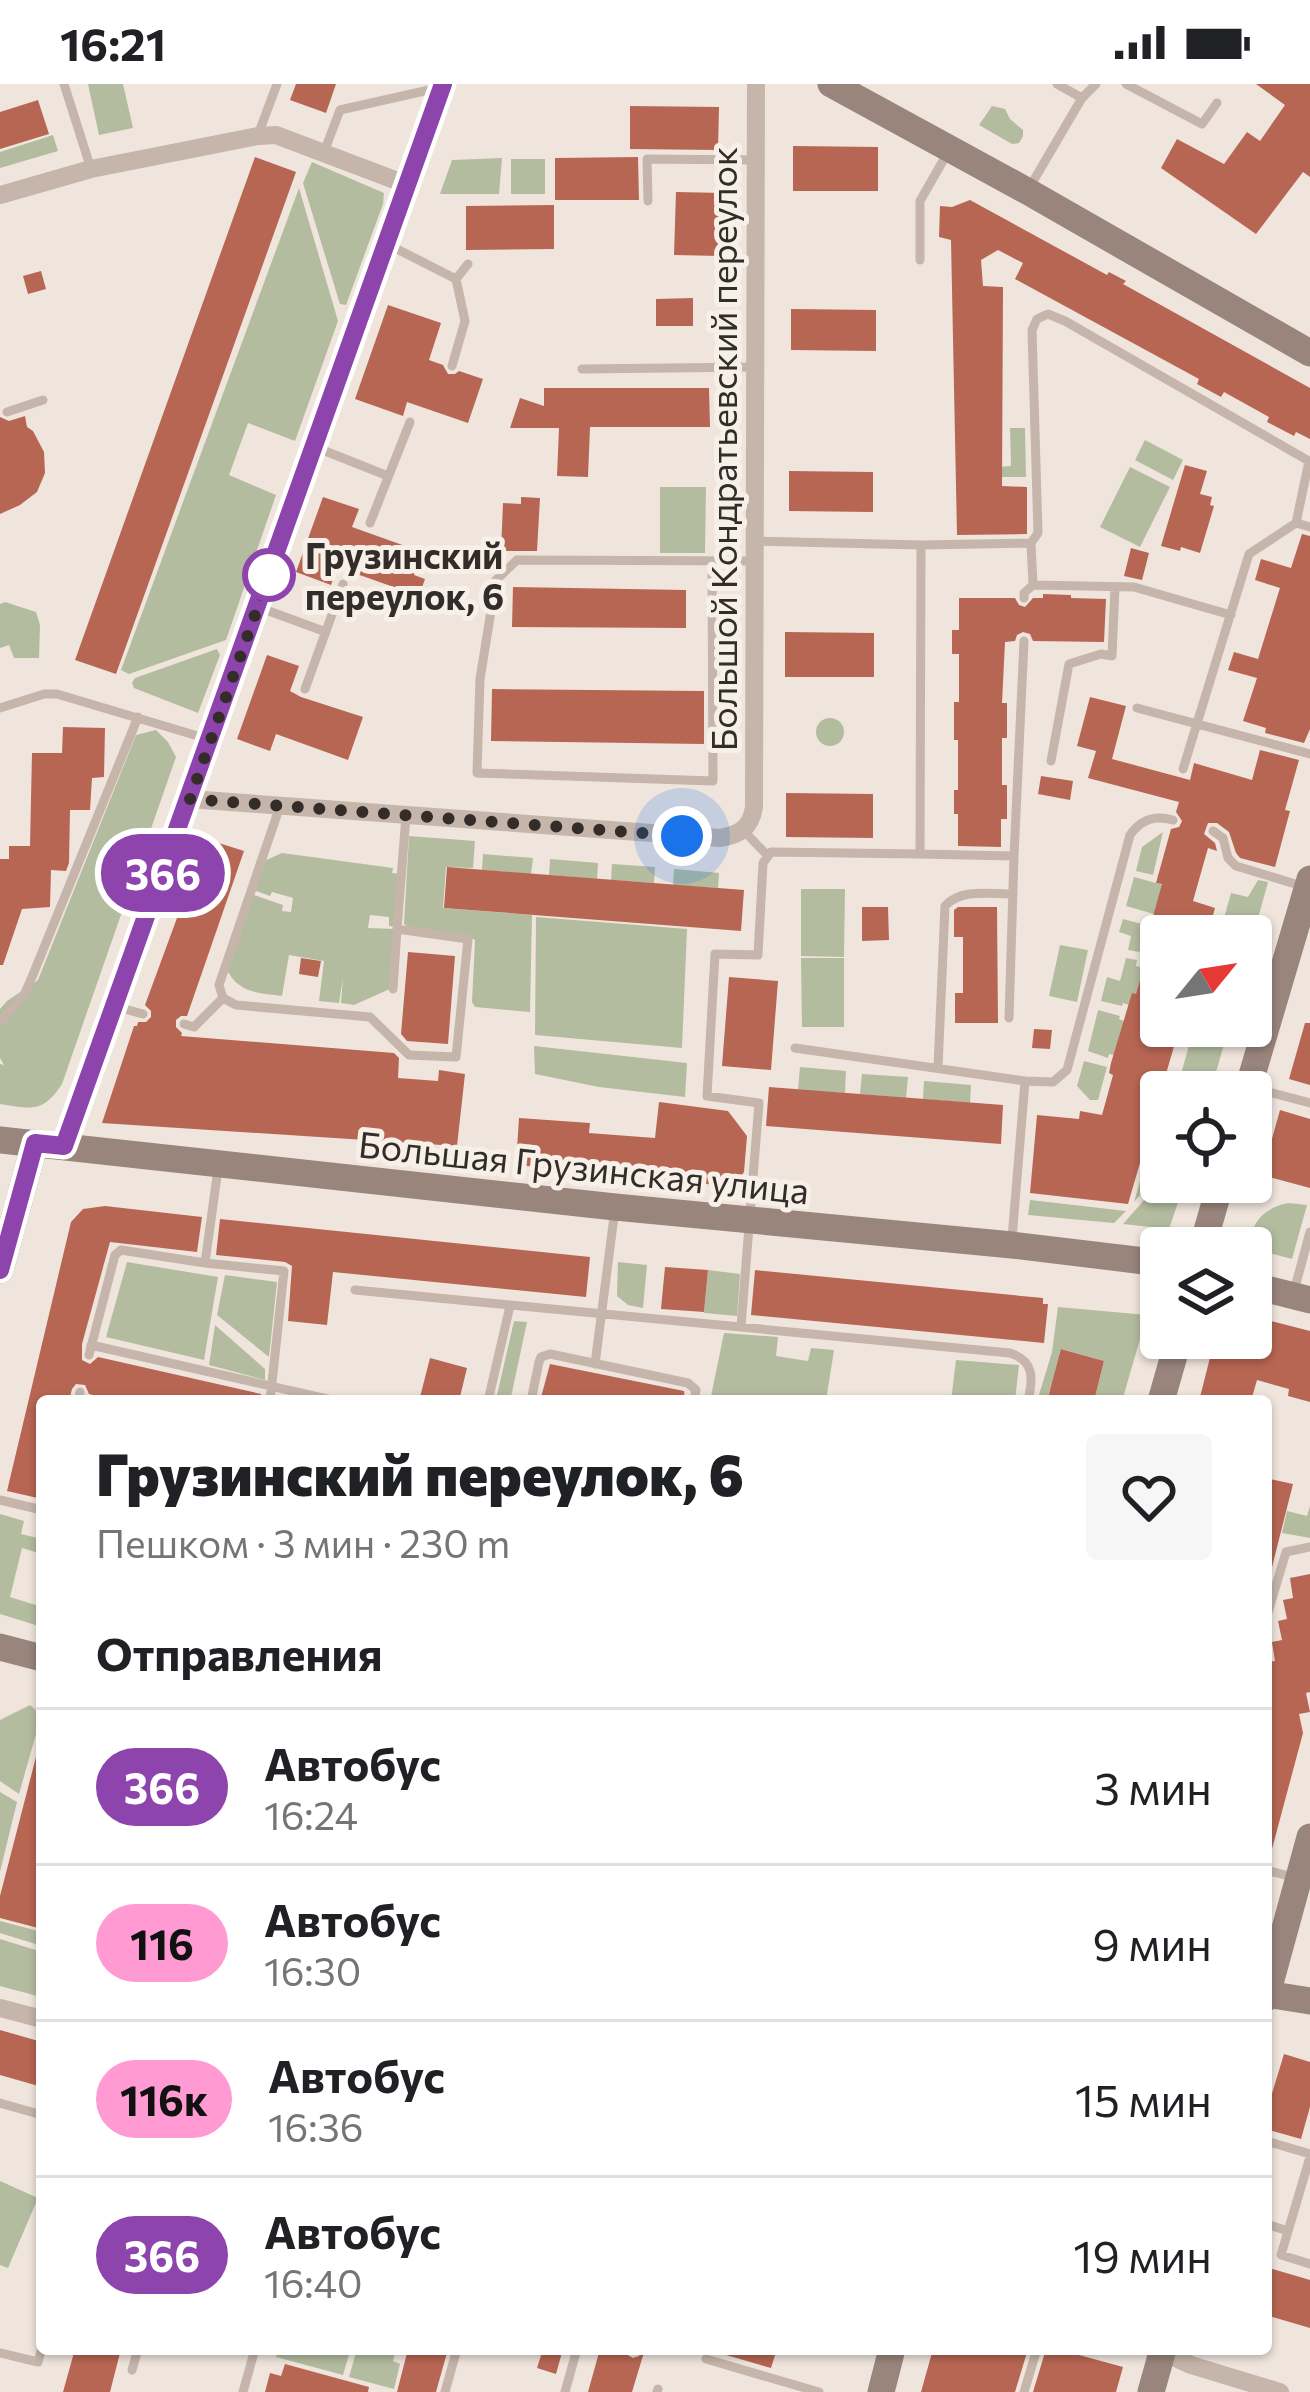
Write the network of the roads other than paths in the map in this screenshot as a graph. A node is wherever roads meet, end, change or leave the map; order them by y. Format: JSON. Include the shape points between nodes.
{"nodes":[{"id":1,"x":64,"y":84,"type":"edge"},
{"id":2,"x":277,"y":84,"type":"edge"},
{"id":3,"x":756,"y":84,"type":"edge"},
{"id":4,"x":831,"y":84,"type":"edge"},
{"id":5,"x":1057,"y":84,"type":"edge"},
{"id":6,"x":1096,"y":84,"type":"edge"},
{"id":7,"x":1126,"y":84,"type":"edge"},
{"id":8,"x":443,"y":86,"type":"edge"},
{"id":9,"x":1082,"y":98,"type":"junction"},
{"id":10,"x":1217,"y":103,"type":"dead end"},
{"id":11,"x":258,"y":136,"type":"junction"},
{"id":12,"x":949,"y":149,"type":"junction"},
{"id":13,"x":324,"y":152,"type":"junction"},
{"id":14,"x":755,"y":160,"type":"junction"},
{"id":15,"x":91,"y":169,"type":"junction"},
{"id":16,"x":408,"y":185,"type":"junction"},
{"id":17,"x":1028,"y":191,"type":"junction"},
{"id":18,"x":0,"y":195,"type":"edge"},
{"id":19,"x":647,"y":201,"type":"dead end"},
{"id":20,"x":387,"y":244,"type":"junction"},
{"id":21,"x":920,"y":260,"type":"dead end"},
{"id":22,"x":468,"y":264,"type":"dead end"},
{"id":23,"x":456,"y":279,"type":"junction"},
{"id":24,"x":1310,"y":352,"type":"edge"},
{"id":25,"x":452,"y":366,"type":"dead end"},
{"id":26,"x":755,"y":367,"type":"junction"},
{"id":27,"x":582,"y":369,"type":"dead end"},
{"id":28,"x":44,"y":400,"type":"dead end"},
{"id":29,"x":7,"y":412,"type":"dead end"},
{"id":30,"x":410,"y":422,"type":"dead end"},
{"id":31,"x":315,"y":447,"type":"junction"},
{"id":32,"x":388,"y":476,"type":"junction"},
{"id":33,"x":370,"y":523,"type":"dead end"},
{"id":34,"x":1296,"y":523,"type":"junction"},
{"id":35,"x":1310,"y":527,"type":"edge"},
{"id":36,"x":756,"y":541,"type":"junction"},
{"id":37,"x":1031,"y":543,"type":"junction"},
{"id":38,"x":921,"y":545,"type":"junction"},
{"id":39,"x":712,"y":561,"type":"junction"},
{"id":40,"x":756,"y":561,"type":"junction"},
{"id":41,"x":343,"y":584,"type":"dead end"},
{"id":42,"x":1033,"y":585,"type":"junction"},
{"id":43,"x":1114,"y":587,"type":"junction"},
{"id":44,"x":1024,"y":598,"type":"dead end"},
{"id":45,"x":258,"y":607,"type":"junction"},
{"id":46,"x":1231,"y":614,"type":"junction"},
{"id":47,"x":326,"y":632,"type":"junction"},
{"id":48,"x":1024,"y":641,"type":"dead end"},
{"id":49,"x":305,"y":689,"type":"dead end"},
{"id":50,"x":0,"y":708,"type":"edge"},
{"id":51,"x":1136,"y":708,"type":"dead end"},
{"id":52,"x":138,"y":717,"type":"junction"},
{"id":53,"x":1198,"y":723,"type":"junction"},
{"id":54,"x":211,"y":739,"type":"junction"},
{"id":55,"x":1310,"y":754,"type":"edge"},
{"id":56,"x":1051,"y":760,"type":"dead end"},
{"id":57,"x":1183,"y":769,"type":"dead end"},
{"id":58,"x":190,"y":799,"type":"junction"},
{"id":59,"x":280,"y":806,"type":"junction"},
{"id":60,"x":406,"y":815,"type":"junction"},
{"id":61,"x":1174,"y":820,"type":"dead end"},
{"id":62,"x":743,"y":830,"type":"junction"},
{"id":63,"x":1213,"y":832,"type":"dead end"},
{"id":64,"x":920,"y":854,"type":"junction"},
{"id":65,"x":767,"y":855,"type":"junction"},
{"id":66,"x":1013,"y":856,"type":"junction"},
{"id":67,"x":1013,"y":894,"type":"junction"},
{"id":68,"x":1308,"y":894,"type":"edge"},
{"id":69,"x":398,"y":928,"type":"junction"},
{"id":70,"x":393,"y":989,"type":"dead end"},
{"id":71,"x":224,"y":998,"type":"junction"},
{"id":72,"x":114,"y":1006,"type":"junction"},
{"id":73,"x":143,"y":1014,"type":"dead end"},
{"id":74,"x":1010,"y":1018,"type":"dead end"},
{"id":75,"x":0,"y":1022,"type":"edge"},
{"id":76,"x":184,"y":1024,"type":"dead end"},
{"id":77,"x":795,"y":1048,"type":"dead end"},
{"id":78,"x":938,"y":1069,"type":"junction"},
{"id":79,"x":1254,"y":1071,"type":"edge"},
{"id":80,"x":1025,"y":1081,"type":"junction"},
{"id":81,"x":1272,"y":1094,"type":"edge"},
{"id":82,"x":1310,"y":1103,"type":"edge"},
{"id":83,"x":0,"y":1140,"type":"edge"},
{"id":84,"x":35,"y":1143,"type":"junction"},
{"id":85,"x":64,"y":1146,"type":"junction"},
{"id":86,"x":218,"y":1163,"type":"junction"},
{"id":87,"x":615,"y":1207,"type":"junction"},
{"id":88,"x":749,"y":1220,"type":"junction"},
{"id":89,"x":1310,"y":1232,"type":"edge"},
{"id":90,"x":1012,"y":1245,"type":"junction"},
{"id":91,"x":1140,"y":1260,"type":"edge"},
{"id":92,"x":205,"y":1263,"type":"junction"},
{"id":93,"x":0,"y":1270,"type":"edge"},
{"id":94,"x":355,"y":1290,"type":"dead end"},
{"id":95,"x":1301,"y":1298,"type":"edge"},
{"id":96,"x":510,"y":1306,"type":"junction"},
{"id":97,"x":601,"y":1315,"type":"junction"},
{"id":98,"x":741,"y":1326,"type":"junction"},
{"id":99,"x":1173,"y":1359,"type":"edge"},
{"id":100,"x":595,"y":1364,"type":"junction"},
{"id":101,"x":273,"y":1388,"type":"junction"},
{"id":102,"x":271,"y":1395,"type":"edge"},
{"id":103,"x":307,"y":1395,"type":"edge"},
{"id":104,"x":489,"y":1395,"type":"edge"},
{"id":105,"x":532,"y":1395,"type":"edge"},
{"id":106,"x":695,"y":1395,"type":"edge"},
{"id":107,"x":1029,"y":1395,"type":"edge"},
{"id":108,"x":1163,"y":1395,"type":"edge"},
{"id":109,"x":0,"y":1500,"type":"edge"},
{"id":110,"x":36,"y":1509,"type":"edge"},
{"id":111,"x":1310,"y":1547,"type":"edge"},
{"id":112,"x":1272,"y":1599,"type":"edge"},
{"id":113,"x":0,"y":1647,"type":"edge"},
{"id":114,"x":36,"y":1656,"type":"edge"},
{"id":115,"x":1309,"y":1846,"type":"edge"},
{"id":116,"x":1272,"y":1872,"type":"edge"},
{"id":117,"x":1302,"y":1885,"type":"edge"},
{"id":118,"x":1272,"y":1978,"type":"edge"},
{"id":119,"x":1272,"y":1997,"type":"edge"},
{"id":120,"x":1310,"y":2001,"type":"edge"},
{"id":121,"x":0,"y":2008,"type":"edge"},
{"id":122,"x":36,"y":2017,"type":"edge"},
{"id":123,"x":0,"y":2103,"type":"edge"},
{"id":124,"x":36,"y":2113,"type":"edge"},
{"id":125,"x":1272,"y":2142,"type":"edge"},
{"id":126,"x":1310,"y":2156,"type":"edge"},
{"id":127,"x":1272,"y":2226,"type":"edge"},
{"id":128,"x":1288,"y":2231,"type":"junction"},
{"id":129,"x":1310,"y":2264,"type":"edge"},
{"id":130,"x":0,"y":2353,"type":"edge"},
{"id":131,"x":40,"y":2355,"type":"edge"},
{"id":132,"x":136,"y":2355,"type":"edge"},
{"id":133,"x":253,"y":2355,"type":"edge"},
{"id":134,"x":455,"y":2355,"type":"edge"},
{"id":135,"x":575,"y":2355,"type":"edge"},
{"id":136,"x":890,"y":2355,"type":"edge"},
{"id":137,"x":1034,"y":2355,"type":"edge"},
{"id":138,"x":1159,"y":2355,"type":"edge"},
{"id":139,"x":1170,"y":2355,"type":"edge"},
{"id":140,"x":706,"y":2359,"type":"dead end"},
{"id":141,"x":132,"y":2370,"type":"dead end"},
{"id":142,"x":787,"y":2388,"type":"edge"},
{"id":143,"x":243,"y":2392,"type":"edge"},
{"id":144,"x":445,"y":2392,"type":"edge"},
{"id":145,"x":566,"y":2392,"type":"edge"},
{"id":146,"x":819,"y":2392,"type":"edge"},
{"id":147,"x":881,"y":2392,"type":"edge"},
{"id":148,"x":1024,"y":2392,"type":"edge"},
{"id":149,"x":1151,"y":2392,"type":"edge"},
{"id":150,"x":1280,"y":2392,"type":"edge"}],
"edges":[{"from":1,"to":15,"type":"lane"},
{"from":2,"to":11,"type":"lane"},
{"from":3,"to":14,"type":"street","name":"Большой Кондратьевский переулок"},
{"from":4,"to":12,"type":"main road"},
{"from":5,"to":9,"type":"lane"},
{"from":6,"to":9,"type":"lane"},
{"from":7,"to":10,"type":"lane","via":[[1202,124]]},
{"from":8,"to":13,"type":"lane","via":[[340,110]]},
{"from":8,"to":16,"type":"street"},
{"from":9,"to":17,"type":"lane"},
{"from":11,"to":13,"type":"street"},
{"from":11,"to":15,"type":"street"},
{"from":12,"to":17,"type":"main road"},
{"from":12,"to":21,"type":"lane","via":[[920,201]]},
{"from":13,"to":16,"type":"street"},
{"from":14,"to":19,"type":"lane","via":[[647,159]]},
{"from":14,"to":26,"type":"street","name":"Большой Кондратьевский переулок"},
{"from":15,"to":18,"type":"street"},
{"from":16,"to":20,"type":"street"},
{"from":17,"to":24,"type":"main road"},
{"from":20,"to":23,"type":"lane"},
{"from":20,"to":31,"type":"street"},
{"from":22,"to":23,"type":"lane"},
{"from":23,"to":25,"type":"lane","via":[[465,321]]},
{"from":26,"to":27,"type":"lane"},
{"from":26,"to":36,"type":"street","name":"Большой Кондратьевский переулок"},
{"from":28,"to":29,"type":"lane"},
{"from":30,"to":32,"type":"lane"},
{"from":31,"to":32,"type":"lane"},
{"from":31,"to":45,"type":"street"},
{"from":32,"to":33,"type":"lane"},
{"from":34,"to":35,"type":"lane"},
{"from":34,"to":37,"type":"lane","via":[[1309,461],[1048,314],[1032,330],[1038,533]]},
{"from":34,"to":46,"type":"lane","via":[[1249,554]]},
{"from":36,"to":38,"type":"lane"},
{"from":36,"to":40,"type":"street","name":"Большой Кондратьевский переулок"},
{"from":37,"to":38,"type":"lane"},
{"from":37,"to":42,"type":"lane"},
{"from":38,"to":64,"type":"lane"},
{"from":39,"to":39,"type":"lane","via":[[517,560],[496,580],[480,679],[477,773],[713,782]]},
{"from":39,"to":40,"type":"lane"},
{"from":40,"to":62,"type":"street","name":"Большой Кондратьевский переулок","via":[[754,807]]},
{"from":41,"to":47,"type":"lane"},
{"from":42,"to":43,"type":"lane"},
{"from":42,"to":44,"type":"lane"},
{"from":43,"to":46,"type":"lane"},
{"from":43,"to":56,"type":"lane","via":[[1112,656],[1069,664]]},
{"from":45,"to":47,"type":"lane"},
{"from":45,"to":54,"type":"street"},
{"from":46,"to":53,"type":"lane"},
{"from":47,"to":49,"type":"lane"},
{"from":48,"to":66,"type":"lane"},
{"from":50,"to":52,"type":"lane","via":[[58,694]]},
{"from":51,"to":53,"type":"lane"},
{"from":52,"to":54,"type":"lane"},
{"from":52,"to":75,"type":"lane","via":[[32,977]]},
{"from":53,"to":55,"type":"lane"},
{"from":53,"to":57,"type":"lane"},
{"from":54,"to":58,"type":"street"},
{"from":58,"to":59,"type":"street"},
{"from":58,"to":72,"type":"street"},
{"from":59,"to":60,"type":"street"},
{"from":59,"to":71,"type":"lane","via":[[219,985]]},
{"from":60,"to":62,"type":"street","via":[[719,838]]},
{"from":60,"to":69,"type":"lane"},
{"from":61,"to":80,"type":"lane","via":[[1148,819],[1130,835],[1067,1070],[1053,1082]]},
{"from":62,"to":65,"type":"lane"},
{"from":63,"to":68,"type":"lane","via":[[1236,866]]},
{"from":64,"to":65,"type":"lane"},
{"from":64,"to":66,"type":"lane"},
{"from":65,"to":88,"type":"lane","via":[[758,955],[715,953],[707,1096],[759,1103]]},
{"from":66,"to":67,"type":"lane"},
{"from":67,"to":74,"type":"lane"},
{"from":67,"to":78,"type":"lane","via":[[963,894],[945,906]]},
{"from":68,"to":79,"type":"main road"},
{"from":69,"to":70,"type":"lane"},
{"from":69,"to":71,"type":"lane","via":[[468,939],[456,1057],[409,1055],[370,1017]]},
{"from":71,"to":76,"type":"lane","via":[[194,1027]]},
{"from":72,"to":73,"type":"lane"},
{"from":72,"to":85,"type":"street"},
{"from":77,"to":78,"type":"lane"},
{"from":78,"to":80,"type":"lane"},
{"from":80,"to":90,"type":"lane"},
{"from":81,"to":82,"type":"lane"},
{"from":83,"to":84,"type":"main road","name":"Большая Грузинская улица"},
{"from":84,"to":85,"type":"main road","name":"Большая Грузинская улица"},
{"from":84,"to":93,"type":"main road"},
{"from":85,"to":86,"type":"main road","name":"Большая Грузинская улица"},
{"from":86,"to":87,"type":"main road","name":"Большая Грузинская улица"},
{"from":86,"to":92,"type":"lane"},
{"from":87,"to":88,"type":"main road","name":"Большая Грузинская улица"},
{"from":87,"to":97,"type":"lane"},
{"from":88,"to":90,"type":"main road","name":"Большая Грузинская улица"},
{"from":88,"to":98,"type":"lane"},
{"from":89,"to":95,"type":"lane"},
{"from":90,"to":91,"type":"main road","name":"Большая Грузинская улица"},
{"from":92,"to":101,"type":"lane","via":[[284,1271]]},
{"from":92,"to":101,"type":"lane","via":[[121,1250],[90,1350]]},
{"from":94,"to":96,"type":"lane"},
{"from":96,"to":97,"type":"lane"},
{"from":96,"to":104,"type":"lane"},
{"from":97,"to":98,"type":"lane"},
{"from":97,"to":100,"type":"lane"},
{"from":98,"to":107,"type":"lane","via":[[1010,1353],[1031,1370]]},
{"from":99,"to":108,"type":"main road"},
{"from":100,"to":105,"type":"lane","via":[[545,1355]]},
{"from":100,"to":106,"type":"lane","via":[[688,1384]]},
{"from":101,"to":102,"type":"lane"},
{"from":101,"to":103,"type":"lane"},
{"from":109,"to":110,"type":"lane"},
{"from":111,"to":112,"type":"lane","via":[[1286,1552]]},
{"from":113,"to":114,"type":"main road"},
{"from":115,"to":117,"type":"main road"},
{"from":116,"to":117,"type":"lane"},
{"from":117,"to":118,"type":"main road"},
{"from":119,"to":120,"type":"main road"},
{"from":121,"to":122,"type":"street"},
{"from":123,"to":124,"type":"lane"},
{"from":125,"to":126,"type":"lane"},
{"from":126,"to":128,"type":"lane"},
{"from":127,"to":128,"type":"lane"},
{"from":128,"to":129,"type":"lane","via":[[1281,2255]]},
{"from":130,"to":131,"type":"lane","via":[[38,2362]]},
{"from":132,"to":141,"type":"lane"},
{"from":133,"to":143,"type":"lane"},
{"from":134,"to":144,"type":"lane"},
{"from":135,"to":145,"type":"lane"},
{"from":136,"to":147,"type":"main road"},
{"from":137,"to":148,"type":"lane"},
{"from":138,"to":149,"type":"main road"},
{"from":139,"to":150,"type":"street"},
{"from":140,"to":142,"type":"lane"},
{"from":142,"to":146,"type":"lane"}]}
